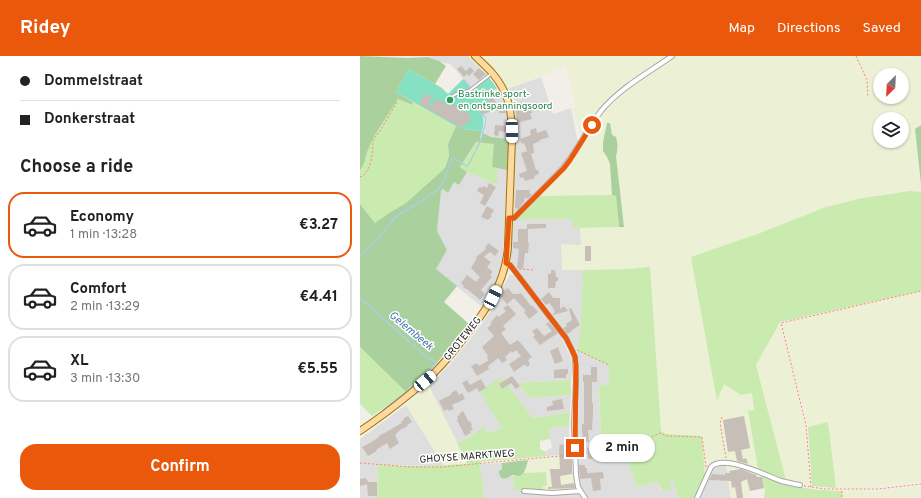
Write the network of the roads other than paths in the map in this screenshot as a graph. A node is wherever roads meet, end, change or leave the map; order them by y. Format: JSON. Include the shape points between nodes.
{"nodes":[{"id":1,"x":475,"y":56,"type":"edge"},
{"id":2,"x":672,"y":56,"type":"edge"},
{"id":3,"x":492,"y":73,"type":"junction"},
{"id":4,"x":449,"y":99,"type":"dead end"},
{"id":5,"x":509,"y":218,"type":"junction"},
{"id":6,"x":506,"y":263,"type":"junction"},
{"id":7,"x":360,"y":431,"type":"edge"},
{"id":8,"x":800,"y":485,"type":"road end"},
{"id":9,"x":524,"y":491,"type":"dead end"},
{"id":10,"x":580,"y":491,"type":"junction"},
{"id":11,"x":585,"y":498,"type":"edge"},
{"id":12,"x":697,"y":498,"type":"edge"}],
"edges":[{"from":1,"to":3,"type":"main road","name":"GROTEWEG"},
{"from":2,"to":5,"type":"street","via":[[606,105],[564,168],[514,218]]},
{"from":3,"to":4,"type":"lane","via":[[470,91],[456,94]]},
{"from":3,"to":5,"type":"main road","name":"GROTEWEG","via":[[504,90],[511,109]]},
{"from":5,"to":6,"type":"main road","name":"GROTEWEG"},
{"from":6,"to":7,"type":"main road","name":"GROTEWEG","via":[[489,304],[448,358],[396,406]]},
{"from":6,"to":10,"type":"street","via":[[566,338],[575,357],[575,454]]},
{"from":8,"to":12,"type":"street","via":[[720,462],[710,467]]},
{"from":9,"to":10,"type":"street"},
{"from":10,"to":11,"type":"street"}]}
